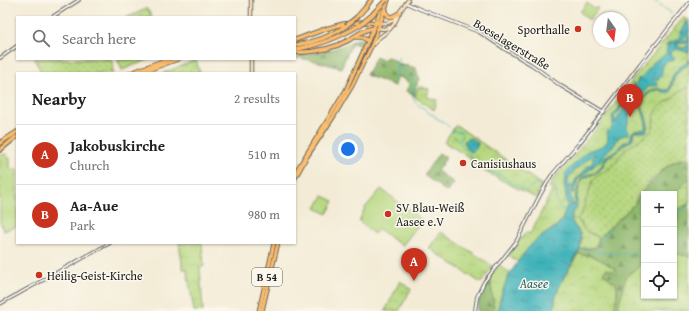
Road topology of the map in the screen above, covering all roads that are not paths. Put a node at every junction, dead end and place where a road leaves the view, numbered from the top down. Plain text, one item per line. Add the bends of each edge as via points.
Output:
1 (79, 0) edge
2 (251, 0) edge
3 (386, 0) edge
4 (407, 1) edge
5 (370, 2) edge
6 (689, 3) edge
7 (386, 8) junction
8 (399, 13) junction
9 (54, 16) edge
10 (251, 16) edge
11 (378, 23) junction
12 (392, 25) junction
13 (376, 28) junction
14 (296, 40) edge
15 (348, 40) junction
16 (368, 41) junction
17 (296, 45) edge
18 (16, 47) edge
19 (371, 47) junction
20 (296, 49) edge
21 (296, 52) edge
22 (0, 58) edge
23 (165, 60) edge
24 (175, 60) edge
25 (251, 60) edge
26 (133, 72) edge
27 (142, 72) edge
28 (251, 72) edge
29 (356, 73) junction
30 (604, 112) junction
31 (16, 135) edge
32 (0, 141) edge
33 (0, 146) edge
34 (0, 150) edge
35 (296, 171) edge
36 (296, 176) edge
37 (108, 244) edge
38 (274, 244) edge
39 (278, 244) edge
40 (0, 304) edge
41 (260, 311) edge
42 (475, 311) edge

1 - 9 street
2 - 10 main road
3 - 7 highway
3 - 11 highway
3 - 20 highway, bridge via 360,25 345,34
4 - 8 main road
4 - 30 street, Boeselagerstraße via 422,10 479,32
5 - 17 highway, bridge via 357,17 334,34 310,43
6 - 30 street
7 - 8 highway via 386,13 390,17
7 - 11 highway
8 - 11 main road via 390,23
8 - 12 main road
11 - 13 main road
11 - 14 highway via 357,21 342,24
12 - 13 main road
12 - 19 main road
13 - 15 highway via 366,30
13 - 16 main road
13 - 19 main road
15 - 16 highway via 360,36
15 - 21 highway via 323,50
16 - 29 main road
18 - 22 street
19 - 29 main road
23 - 26 highway
24 - 27 highway
25 - 28 main road
29 - 35 main road
29 - 36 main road via 334,116
30 - 42 street via 549,180 516,242 484,282 477,297
31 - 32 highway
31 - 33 highway
31 - 34 highway
37 - 40 street
38 - 41 main road, B 54
39 - 41 main road, B 54

